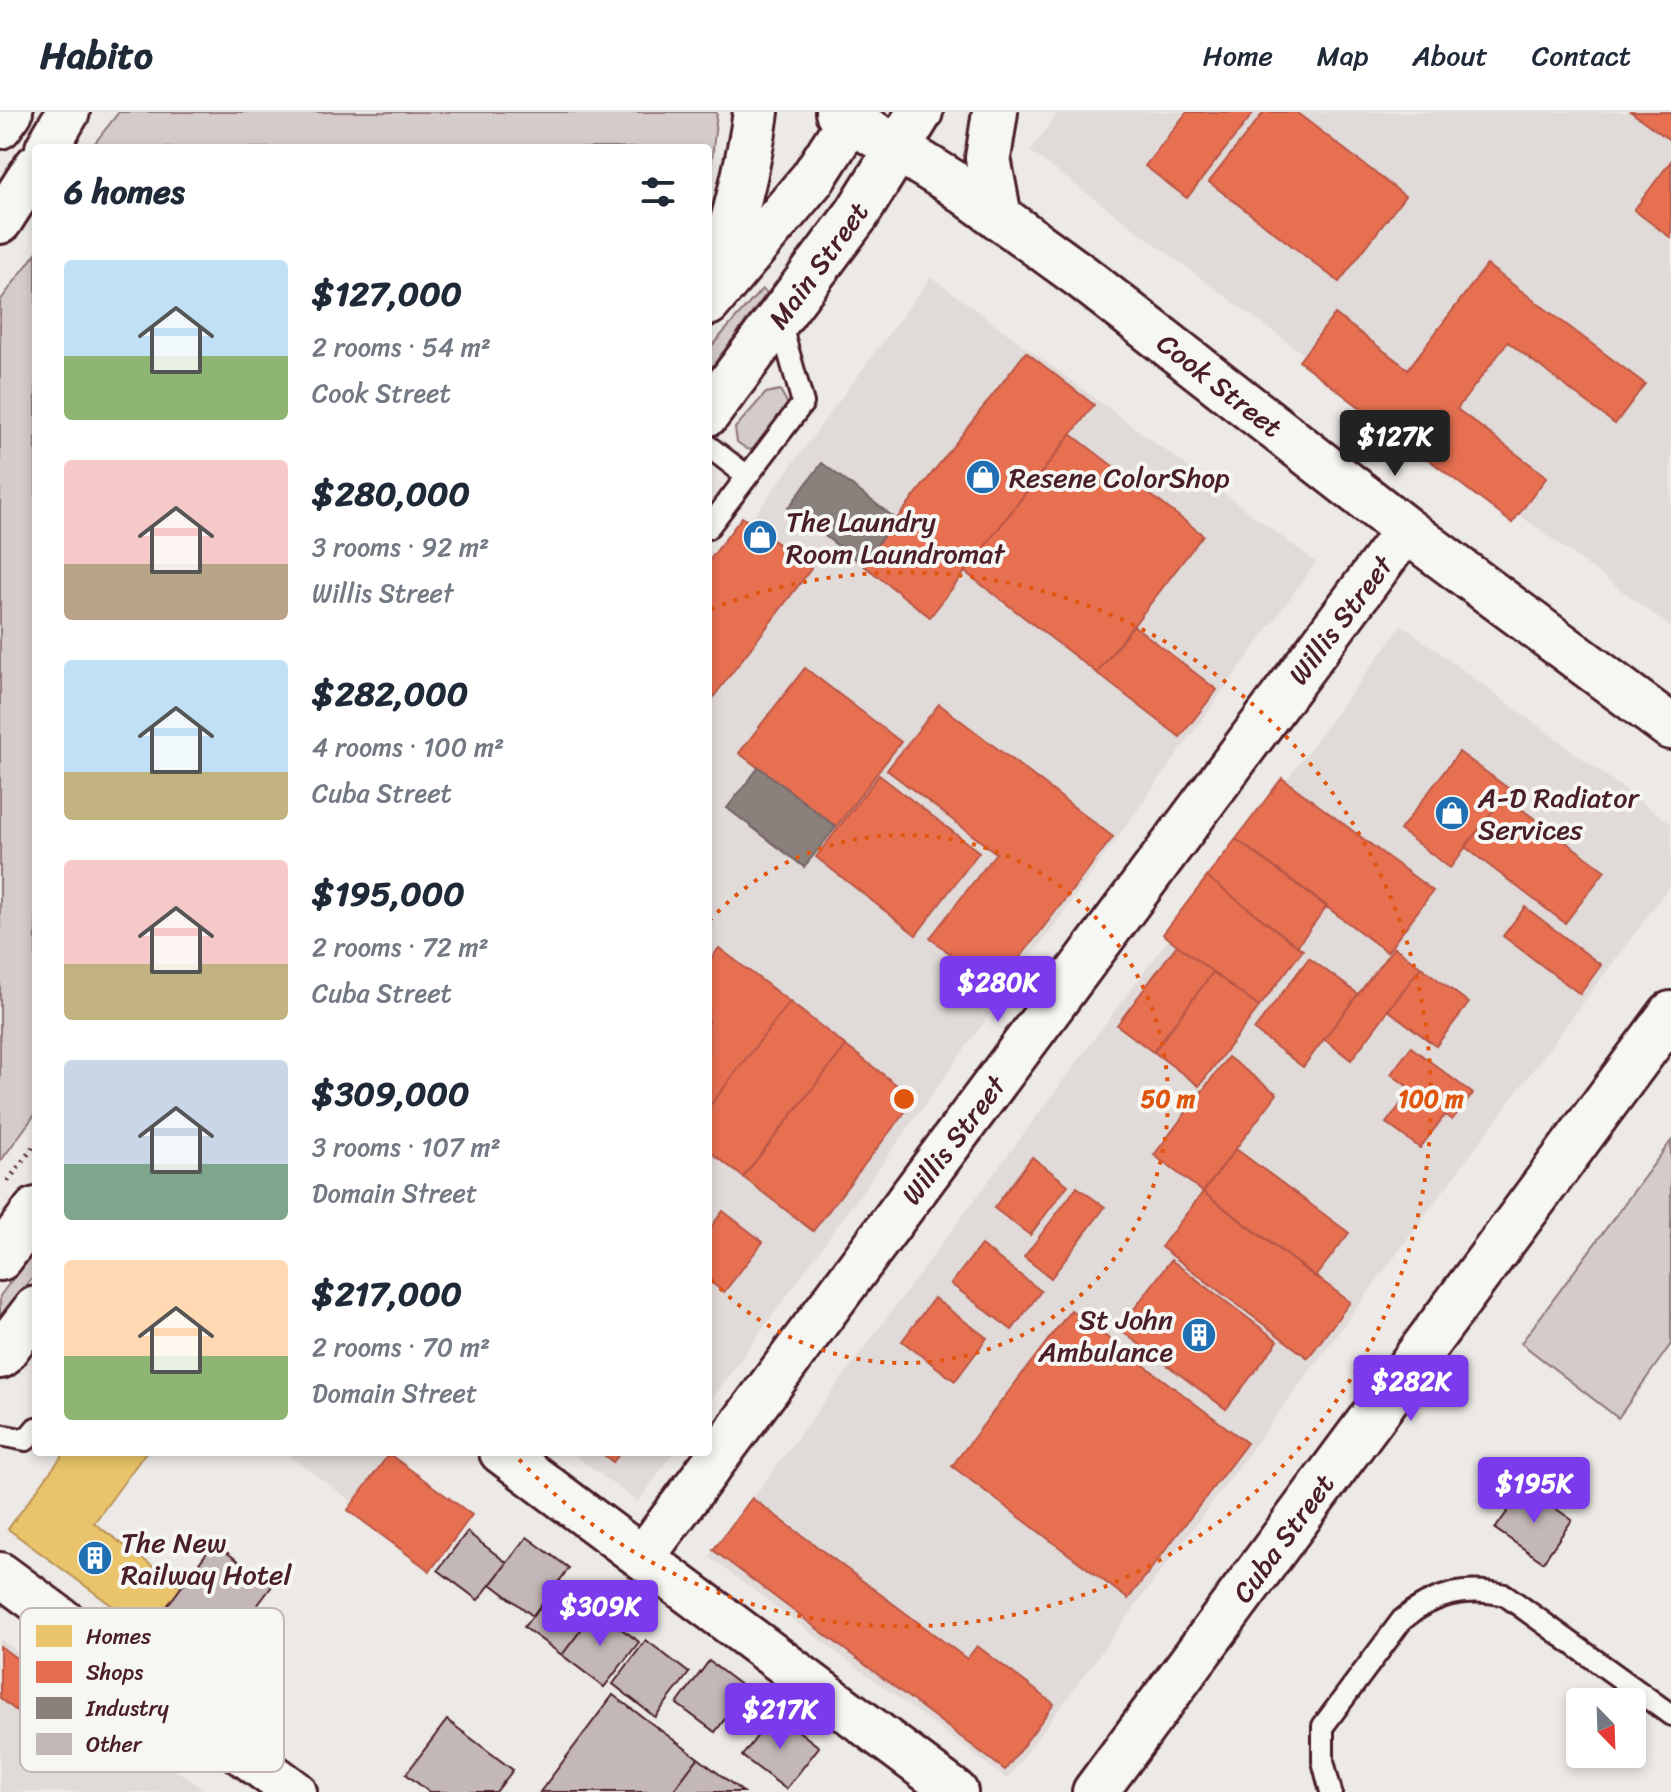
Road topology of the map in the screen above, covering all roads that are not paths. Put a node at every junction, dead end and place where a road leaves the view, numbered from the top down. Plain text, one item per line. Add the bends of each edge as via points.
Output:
1 (11, 112) edge
2 (68, 112) edge
3 (756, 112) edge
4 (995, 112) edge
5 (847, 115) edge
6 (0, 127) edge
7 (910, 130) edge
8 (49, 144) edge
9 (32, 172) edge
10 (999, 217) junction
11 (0, 222) edge
12 (712, 292) edge
13 (712, 298) edge
14 (779, 318) junction
15 (712, 408) edge
16 (712, 449) edge
17 (747, 476) junction
18 (712, 523) edge
19 (1406, 530) junction
20 (1671, 727) edge
21 (1671, 1014) edge
22 (32, 1215) edge
23 (0, 1258) edge
24 (32, 1314) edge
25 (0, 1356) edge
26 (32, 1433) edge
27 (0, 1435) edge
28 (506, 1456) edge
29 (643, 1557) junction
30 (0, 1574) edge
31 (46, 1608) edge
32 (1671, 1715) edge
33 (268, 1772) edge
34 (295, 1792) edge
35 (956, 1792) edge
36 (1095, 1792) edge
37 (1331, 1792) edge

1 - 6 street
2 - 8 street
3 - 12 street via 750,158
4 - 10 street via 988,158
5 - 7 street, Cook Street
5 - 13 street, Main Street via 813,178
7 - 10 street, Cook Street
7 - 14 street, Main Street via 857,214
9 - 11 street
10 - 19 street, Cook Street
14 - 15 street, Main Street
14 - 17 lane via 803,403
16 - 17 lane
17 - 18 lane
19 - 20 street, Cook Street
19 - 29 street, Willis Street
21 - 36 street, Cuba Street
22 - 23 street
24 - 25 street
26 - 27 lane via 26,1440
28 - 29 street
29 - 35 street
30 - 31 street
32 - 37 lane via 1505,1595 1451,1592 1402,1620 1323,1726 1323,1761
33 - 34 street

